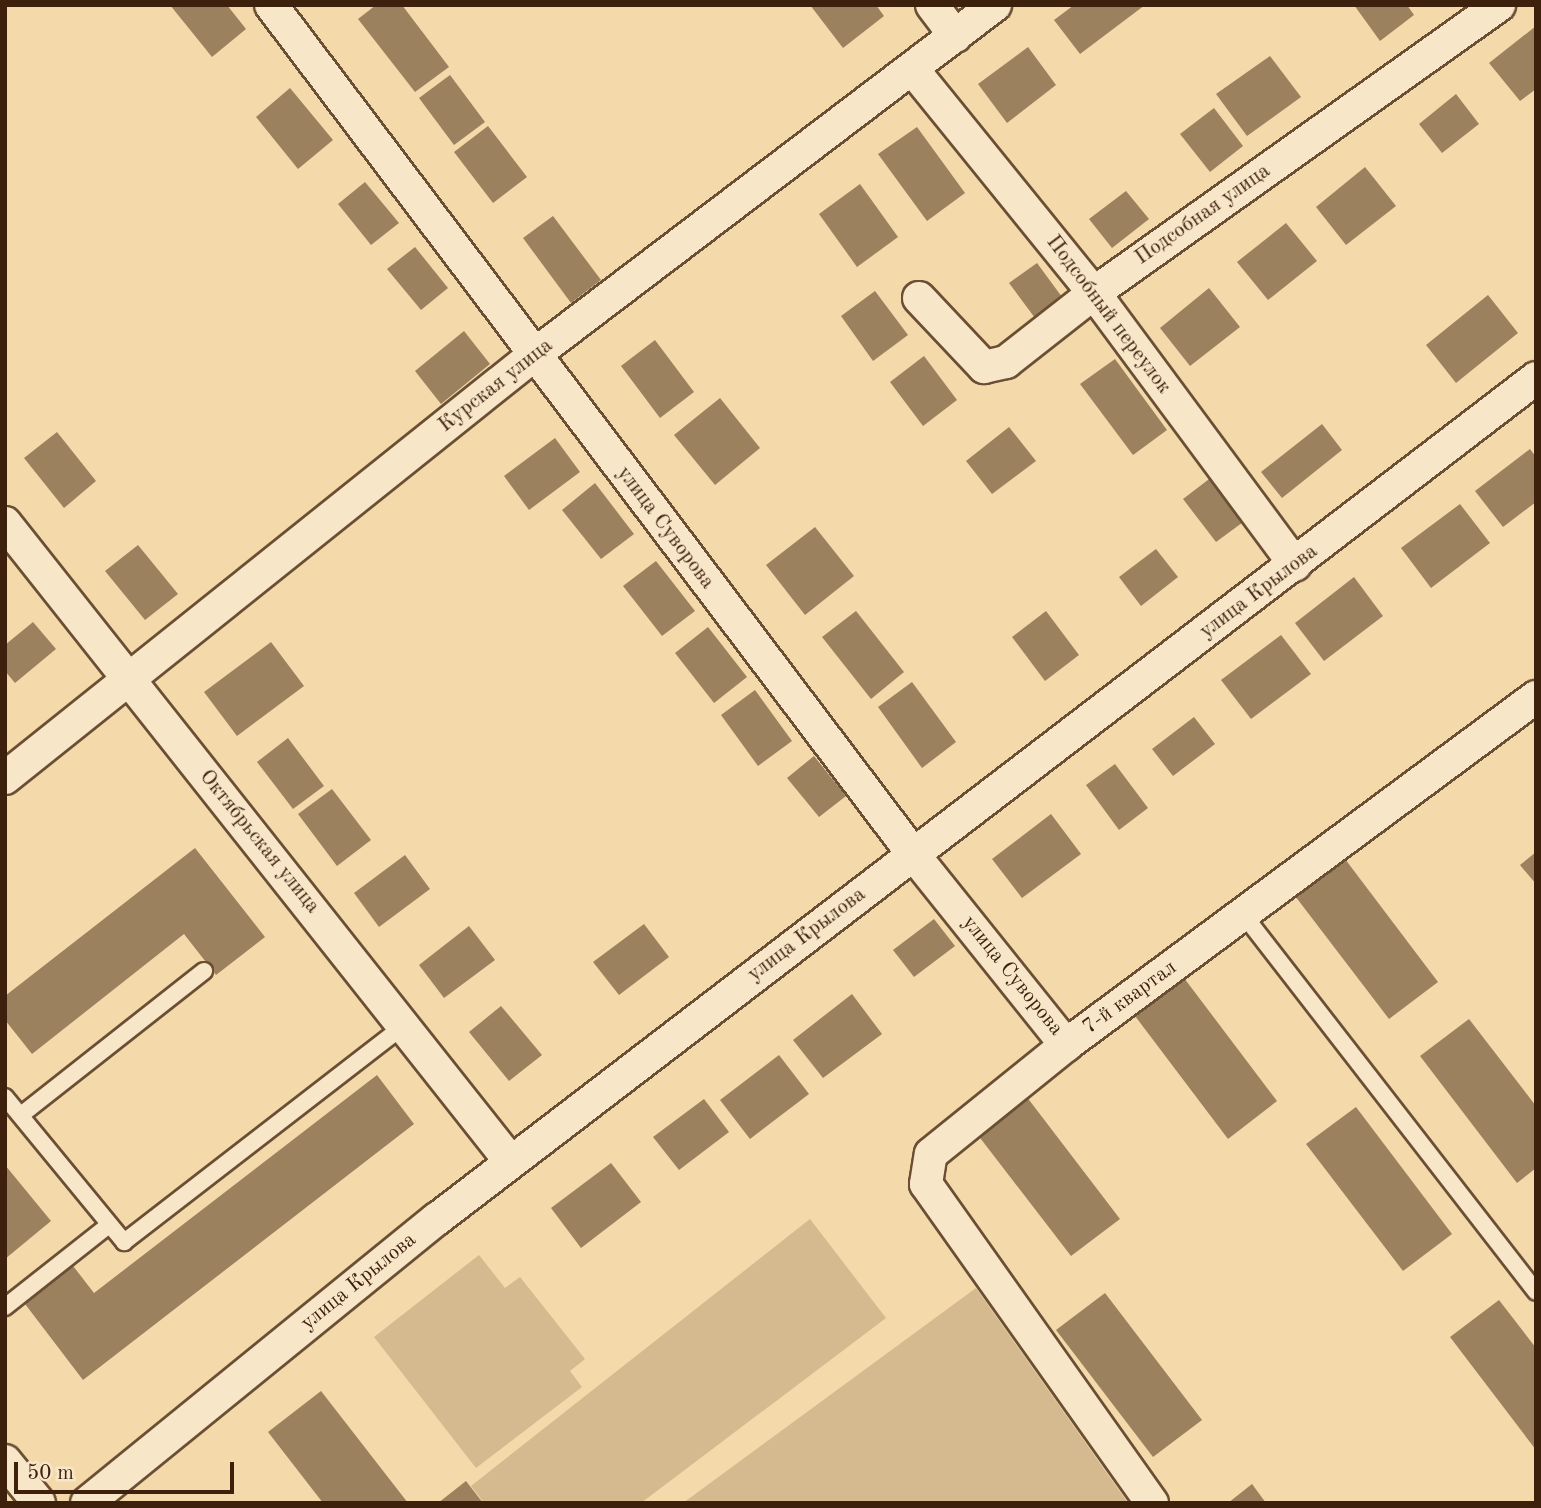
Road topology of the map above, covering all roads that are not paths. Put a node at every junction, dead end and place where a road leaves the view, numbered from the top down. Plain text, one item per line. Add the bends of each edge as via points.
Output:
1 (271, 5) edge
2 (932, 5) edge
3 (995, 5) edge
4 (1499, 5) edge
5 (955, 36) junction
6 (914, 71) junction
7 (1094, 293) junction
8 (919, 298) dead end
9 (534, 355) junction
10 (1536, 378) edge
11 (5, 523) edge
12 (1295, 565) junction
13 (127, 677) junction
14 (1536, 697) edge
15 (5, 779) edge
16 (913, 854) junction
17 (1243, 914) junction
18 (204, 971) dead end
19 (405, 1025) junction
20 (1066, 1045) junction
21 (5, 1097) edge
22 (21, 1115) junction
23 (511, 1162) junction
24 (110, 1225) junction
25 (1536, 1292) edge
26 (5, 1307) edge
27 (5, 1461) edge
28 (39, 1503) edge
29 (87, 1503) edge
30 (1152, 1503) edge

1 - 9 street, улица Суворова
2 - 5 street
3 - 5 street, Курская улица
4 - 7 street, Подсобная улица
5 - 6 street, Курская улица
6 - 7 street, Подсобный переулок
6 - 9 street, Курская улица
7 - 8 street, Подсобная улица via 1042,338 1006,362 984,367
7 - 12 street, Подсобный переулок
9 - 13 street, Курская улица
9 - 16 street, улица Суворова
10 - 12 street, улица Крылова
11 - 13 street, Октябрьская улица
12 - 16 street, улица Крылова
13 - 15 street, Курская улица
13 - 19 street, Октябрьская улица
14 - 17 street, 7-й квартал
16 - 20 street, улица Суворова
16 - 23 street, улица Крылова
17 - 20 street, 7-й квартал
17 - 25 lane
18 - 22 lane
19 - 23 street, Октябрьская улица
19 - 24 lane via 124,1242
20 - 30 street, 7-й квартал via 931,1154 926,1184
21 - 22 lane
22 - 24 lane
23 - 29 street, улица Крылова
24 - 26 lane
27 - 28 street

